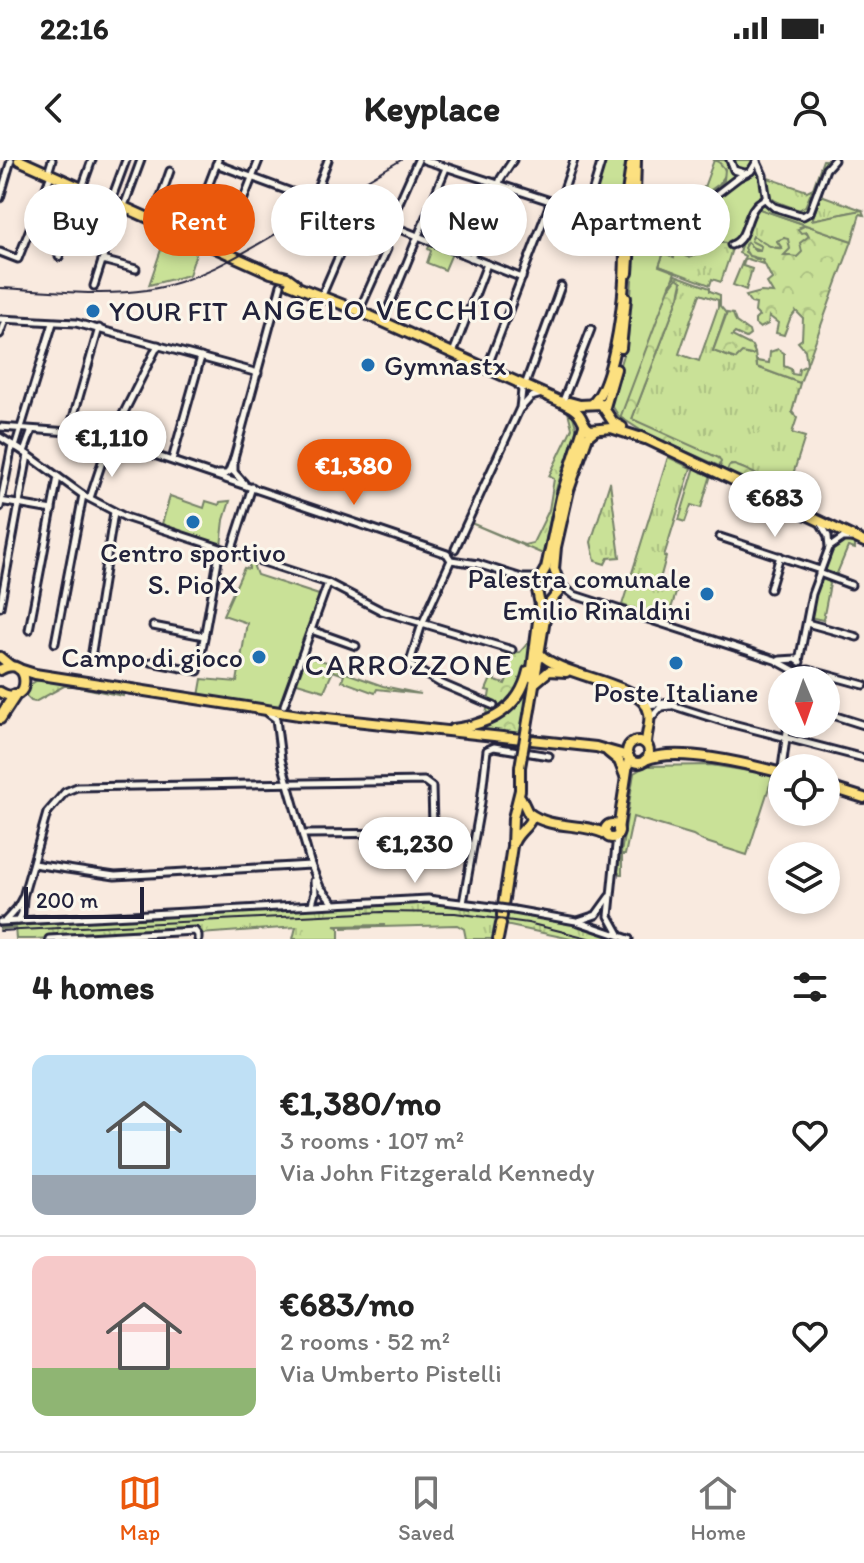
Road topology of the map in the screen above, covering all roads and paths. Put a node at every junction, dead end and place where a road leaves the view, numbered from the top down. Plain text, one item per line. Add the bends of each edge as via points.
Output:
1 (11, 160) edge
2 (19, 160) edge
3 (52, 160) edge
4 (92, 160) edge
5 (126, 160) edge
6 (141, 160) edge
7 (259, 160) edge
8 (328, 160) edge
9 (418, 160) edge
10 (424, 160) edge
11 (513, 160) edge
12 (574, 160) edge
13 (602, 160) edge
14 (633, 160) edge
15 (832, 160) edge
16 (757, 161) edge
17 (217, 162) edge
18 (729, 162) edge
19 (446, 167) junction
20 (170, 171) dead end
21 (746, 173) junction
22 (49, 174) junction
23 (253, 178) junction
24 (76, 184) edge
25 (85, 184) edge
26 (117, 184) edge
27 (165, 184) edge
28 (209, 184) edge
29 (250, 184) edge
30 (496, 184) edge
31 (499, 184) edge
32 (566, 184) edge
33 (595, 184) edge
34 (629, 184) edge
35 (635, 184) edge
36 (728, 184) edge
37 (730, 185) edge
38 (763, 186) junction
39 (404, 191) edge
40 (127, 194) edge
41 (0, 198) edge
42 (765, 199) junction
43 (543, 222) edge
44 (404, 231) edge
45 (418, 237) junction
46 (731, 245) dead end
47 (0, 252) edge
48 (103, 256) edge
49 (234, 256) edge
50 (339, 256) edge
51 (384, 256) edge
52 (466, 256) edge
53 (624, 256) edge
54 (629, 256) edge
55 (471, 258) joint
56 (102, 260) junction
57 (487, 264) junction
58 (136, 269) dead end
59 (522, 278) junction
60 (287, 282) junction
61 (94, 286) dead end
62 (561, 286) dead end
63 (322, 295) junction
64 (359, 311) junction
65 (2, 319) edge
66 (383, 322) junction
67 (53, 323) junction
68 (99, 328) junction
69 (591, 329) dead end
70 (0, 334) edge
71 (158, 345) junction
72 (453, 353) junction
73 (201, 357) junction
74 (487, 369) junction
75 (258, 373) junction
76 (515, 381) junction
77 (525, 386) junction
78 (543, 394) junction
79 (560, 400) junction
80 (590, 404) junction
81 (605, 407) junction
82 (520, 408) junction
83 (610, 417) junction
84 (582, 421) junction
85 (0, 427) edge
86 (20, 429) junction
87 (32, 430) junction
88 (599, 430) junction
89 (69, 432) junction
90 (0, 437) edge
91 (645, 439) junction
92 (110, 440) junction
93 (13, 446) junction
94 (106, 450) dead end
95 (26, 453) junction
96 (172, 460) junction
97 (231, 475) junction
98 (58, 477) junction
99 (252, 487) junction
100 (83, 495) junction
101 (90, 498) junction
102 (0, 503) edge
103 (20, 504) junction
104 (52, 510) junction
105 (114, 512) junction
106 (820, 522) junction
107 (831, 528) junction
108 (720, 537) dead end
109 (851, 538) junction
110 (864, 542) edge
111 (831, 546) junction
112 (220, 549) junction
113 (231, 552) junction
114 (780, 556) junction
115 (453, 557) junction
116 (820, 571) junction
117 (542, 577) junction
118 (522, 578) junction
119 (559, 581) junction
120 (328, 583) junction
121 (851, 585) dead end
122 (770, 589) dead end
123 (538, 592) junction
124 (574, 595) junction
125 (555, 597) junction
126 (0, 607) edge
127 (807, 623) junction
128 (422, 624) junction
129 (153, 626) dead end
130 (29, 630) dead end
131 (311, 630) junction
132 (204, 636) junction
133 (537, 636) junction
134 (857, 637) dead end
135 (55, 643) dead end
136 (356, 646) dead end
137 (512, 650) dead end
138 (540, 654) junction
139 (0, 657) edge
140 (91, 658) dead end
141 (151, 662) dead end
142 (796, 665) junction
143 (15, 667) junction
144 (0, 670) edge
145 (53, 676) junction
146 (582, 676) junction
147 (535, 684) junction
148 (25, 685) junction
149 (864, 685) edge
150 (0, 695) edge
151 (15, 695) junction
152 (284, 705) dead end
153 (647, 705) junction
154 (494, 706) dead end
155 (673, 706) junction
156 (245, 707) junction
157 (530, 709) junction
158 (299, 715) junction
159 (840, 717) edge
160 (0, 718) edge
161 (650, 720) junction
162 (864, 725) edge
163 (278, 727) junction
164 (442, 730) junction
165 (768, 732) edge
166 (790, 738) edge
167 (640, 744) junction
168 (596, 747) junction
169 (549, 756) dead end
170 (628, 756) junction
171 (676, 756) junction
172 (864, 757) edge
173 (641, 762) junction
174 (768, 770) edge
175 (626, 780) junction
176 (288, 783) junction
177 (520, 790) junction
178 (840, 790) edge
179 (864, 798) edge
180 (527, 812) junction
181 (515, 813) junction
182 (545, 822) junction
183 (522, 825) junction
184 (611, 831) junction
185 (303, 834) junction
186 (33, 864) junction
187 (311, 865) junction
188 (314, 876) junction
189 (609, 896) junction
190 (334, 903) junction
191 (463, 903) junction
192 (312, 904) junction
193 (20, 909) junction
194 (500, 913) junction
195 (599, 913) junction
196 (609, 916) junction
197 (36, 920) junction
198 (18, 921) junction
199 (576, 921) junction
200 (2, 922) edge
201 (600, 928) junction
202 (619, 935) junction
203 (49, 939) edge
204 (198, 939) edge
205 (498, 939) edge
206 (629, 939) edge

1 - 41 street
2 - 22 main road
3 - 22 street
4 - 25 street
5 - 26 street
6 - 40 street
7 - 23 street
8 - 23 street via 313,200
9 - 39 street
10 - 19 street
11 - 31 street
12 - 32 street
13 - 33 street
14 - 34 main road
14 - 35 main road
15 - 42 street via 807,215 774,207
16 - 21 street
16 - 38 street
17 - 23 street
17 - 28 street
18 - 21 street via 737,172
18 - 36 street
19 - 30 street
19 - 45 street
20 - 27 street
21 - 37 street
21 - 38 street
22 - 24 main road
22 - 47 street via 18,259
23 - 29 street
38 - 42 street
42 - 46 street via 754,206 741,237
43 - 59 street
44 - 45 street
45 - 66 street
48 - 56 street
49 - 60 main road
50 - 63 street
51 - 64 street
52 - 55 street
53 - 80 main road via 618,335 600,396
54 - 81 main road via 624,335
55 - 57 street
56 - 58 street
56 - 61 street
57 - 59 street
57 - 72 street
59 - 74 street
60 - 63 main road
60 - 75 street via 277,299
62 - 77 street
63 - 64 main road
64 - 66 main road
65 - 67 street
65 - 70 street
66 - 72 main road
67 - 68 street
67 - 86 street
68 - 71 street
68 - 89 street
69 - 79 street
71 - 73 street
71 - 92 street
72 - 74 main road
73 - 75 street
73 - 96 street
74 - 76 main road
75 - 97 street
76 - 77 main road
76 - 82 street via 522,390
77 - 78 main road
78 - 79 main road
78 - 82 street
79 - 80 main road
79 - 84 main road
80 - 81 main road
80 - 84 main road
81 - 83 main road
82 - 115 street via 455,549 450,549
83 - 88 main road
83 - 91 main road
84 - 88 main road
84 - 117 main road
85 - 86 street
86 - 87 street
86 - 93 street
87 - 89 street
87 - 95 street
88 - 91 main road
88 - 119 main road via 588,436 562,517 554,564
89 - 92 street
90 - 93 street
91 - 106 main road
92 - 96 street
93 - 95 street
93 - 102 street
94 - 101 street
95 - 98 street
95 - 103 street
96 - 97 street
97 - 99 street
98 - 100 street
98 - 104 street
99 - 113 street
99 - 115 street
100 - 101 street
100 - 135 street
101 - 105 street
102 - 103 street
103 - 104 street
103 - 126 street
104 - 130 street
105 - 112 street
105 - 140 street
106 - 107 main road
106 - 111 street
107 - 109 main road
107 - 111 street
108 - 114 street
109 - 110 main road
109 - 111 street
111 - 116 street
112 - 113 street
112 - 132 street
113 - 120 street
114 - 116 street
114 - 122 street
115 - 118 street
115 - 128 street
116 - 121 street
116 - 127 street
117 - 118 street
117 - 119 main road
117 - 123 main road
118 - 123 street
119 - 124 street
119 - 125 main road
120 - 128 street via 382,611
120 - 131 street
123 - 125 main road via 546,599
123 - 133 main road
124 - 125 street
124 - 142 street
125 - 138 main road via 547,606
127 - 134 street
127 - 142 street
128 - 137 street
128 - 154 street via 409,665
129 - 132 street
131 - 136 street
131 - 152 street
132 - 141 street via 198,671
133 - 157 main road
133 - 164 main road via 525,684 512,705 491,720
138 - 146 main road
138 - 147 main road
139 - 143 main road
142 - 149 street
143 - 144 main road
143 - 145 main road
143 - 148 main road
145 - 148 main road
145 - 156 main road
146 - 147 main road via 552,670
146 - 153 main road via 631,692
147 - 157 main road
148 - 151 main road
150 - 151 main road
150 - 160 highway
151 - 160 highway
153 - 155 street
153 - 161 main road
155 - 161 street via 661,707
155 - 165 street
156 - 158 main road
156 - 163 street via 272,714
157 - 177 main road, bridge
158 - 163 street
158 - 164 main road
159 - 162 street
161 - 167 main road
163 - 176 street
164 - 168 main road
166 - 172 street
167 - 168 main road
167 - 170 main road via 627,750
167 - 171 main road
167 - 173 main road via 648,755
168 - 170 main road
168 - 175 main road via 617,759
169 - 191 street via 488,747
170 - 173 main road
170 - 175 main road
171 - 173 main road
171 - 174 main road
173 - 175 main road
175 - 184 main road
176 - 185 street
176 - 185 street via 424,781 432,787 433,826 427,833
176 - 186 street via 77,787 65,792 47,813
177 - 180 main road
177 - 181 main road
178 - 179 main road
180 - 181 main road
180 - 182 main road
180 - 183 main road
181 - 183 main road
182 - 183 main road
182 - 184 main road
183 - 194 main road via 512,846
184 - 189 street
185 - 187 street
186 - 187 street via 115,876
186 - 193 street
187 - 188 street
188 - 190 street
188 - 192 street
189 - 195 street
189 - 196 street
190 - 191 street
190 - 192 street
191 - 194 street
192 - 197 street
193 - 197 street
193 - 198 street
193 - 200 street
194 - 199 street, bridge via 514,910
194 - 205 main road
195 - 199 street
195 - 201 street
196 - 201 street
196 - 202 street
197 - 198 street
198 - 200 street
199 - 201 street
201 - 202 street
202 - 206 street
203 - 204 street via 195,931

